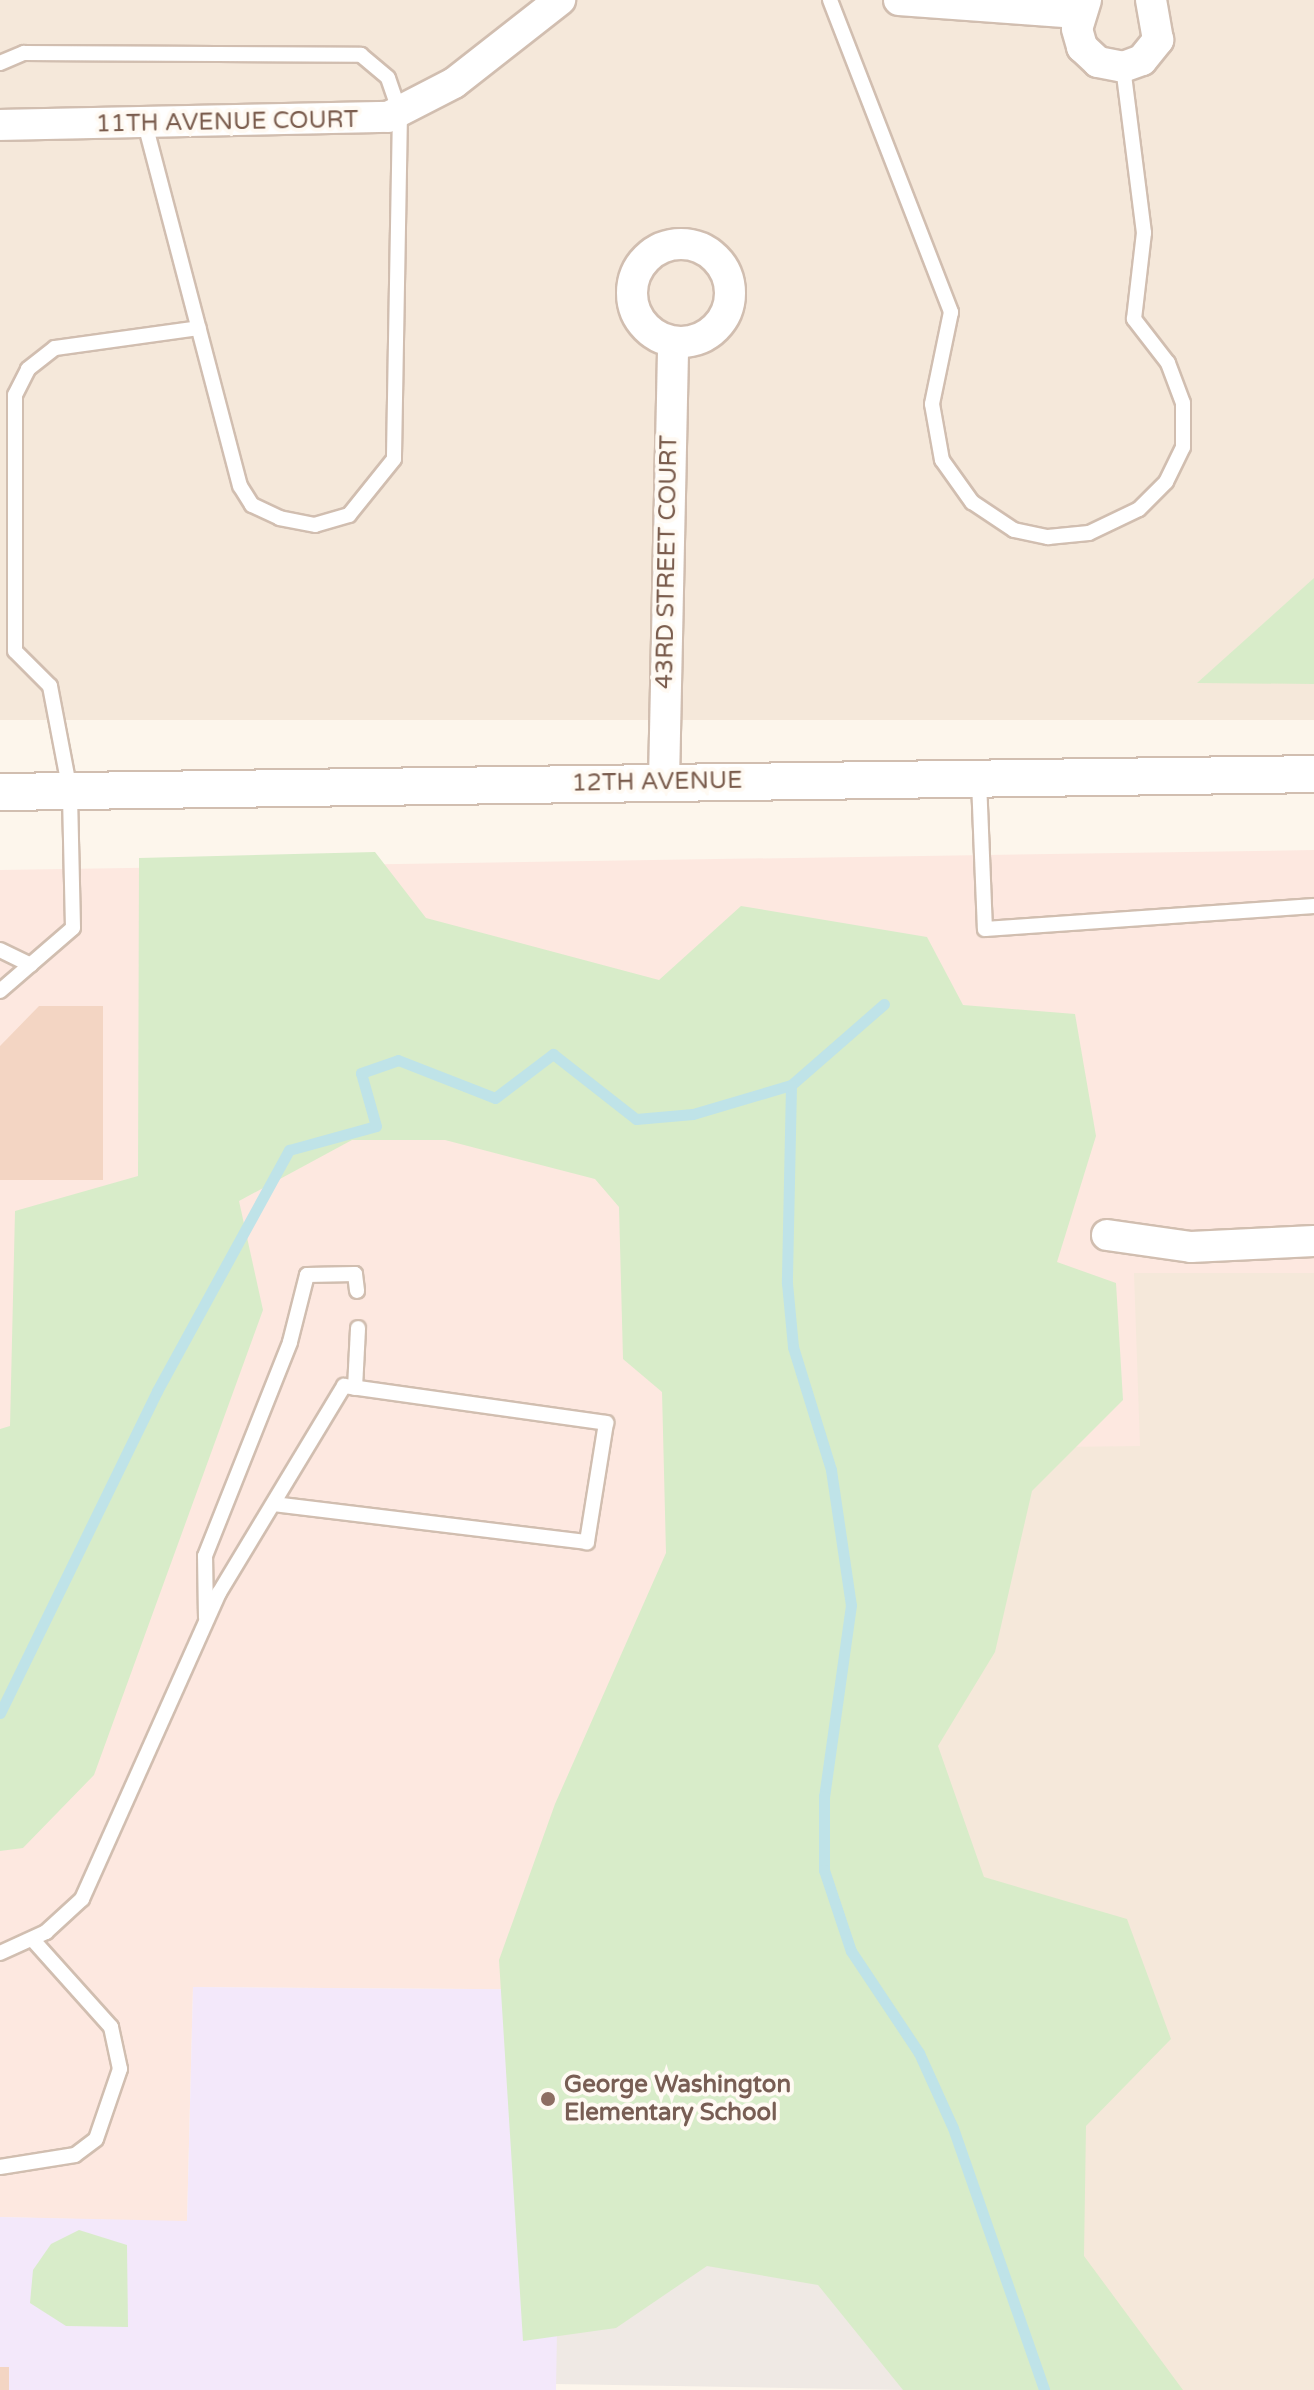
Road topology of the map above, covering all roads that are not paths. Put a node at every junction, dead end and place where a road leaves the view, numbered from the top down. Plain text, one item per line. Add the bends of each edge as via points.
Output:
1 (560, 0) edge
2 (830, 0) edge
3 (899, 0) edge
4 (1151, 0) edge
5 (1082, 6) edge
6 (0, 63) edge
7 (1123, 67) junction
8 (400, 112) junction
9 (145, 124) junction
10 (0, 125) edge
11 (199, 328) junction
12 (673, 342) dead end
13 (1314, 774) edge
14 (979, 776) junction
15 (664, 781) junction
16 (70, 791) junction
17 (0, 792) edge
18 (1314, 906) edge
19 (0, 950) edge
20 (31, 965) junction
21 (0, 991) edge
22 (1107, 1235) dead end
23 (1314, 1241) edge
24 (357, 1291) dead end
25 (358, 1328) dead end
26 (355, 1388) junction
27 (274, 1504) junction
28 (206, 1622) junction
29 (32, 1939) junction
30 (0, 1953) edge
31 (0, 2167) edge

1 - 8 street, 11TH AVENUE COURT via 454,83
2 - 7 lane via 951,312 932,404 942,460 972,502 1014,530 1048,537 1089,533 1139,509 1166,482 1183,447 1183,403 1168,363 1134,319 1144,233
3 - 5 street
4 - 7 street via 1158,40 1142,60
5 - 7 street via 1082,47 1098,62
6 - 8 lane via 24,53 361,55 388,78
8 - 9 street, 11TH AVENUE COURT via 346,122
8 - 11 lane via 398,416 394,459 374,493 349,515 315,525 252,505 240,486
9 - 10 street, 11TH AVENUE COURT
9 - 11 lane
11 - 16 lane via 55,348 28,369 15,395 15,651 50,686
12 - 15 street, 43RD STREET COURT
13 - 14 street, 12TH AVENUE
14 - 15 street, 12TH AVENUE
14 - 18 lane via 985,929
15 - 16 street, 12TH AVENUE
16 - 17 street, 12TH AVENUE
16 - 20 lane via 73,928
19 - 20 lane
20 - 21 lane
22 - 23 street via 1191,1247
24 - 28 lane via 355,1274 307,1275 290,1342 205,1556
25 - 26 lane
26 - 27 lane via 344,1386
26 - 27 lane via 606,1423 587,1542
27 - 28 lane
28 - 29 lane via 89,1887
29 - 30 lane
29 - 31 lane via 111,2027 120,2069 96,2139 75,2155

